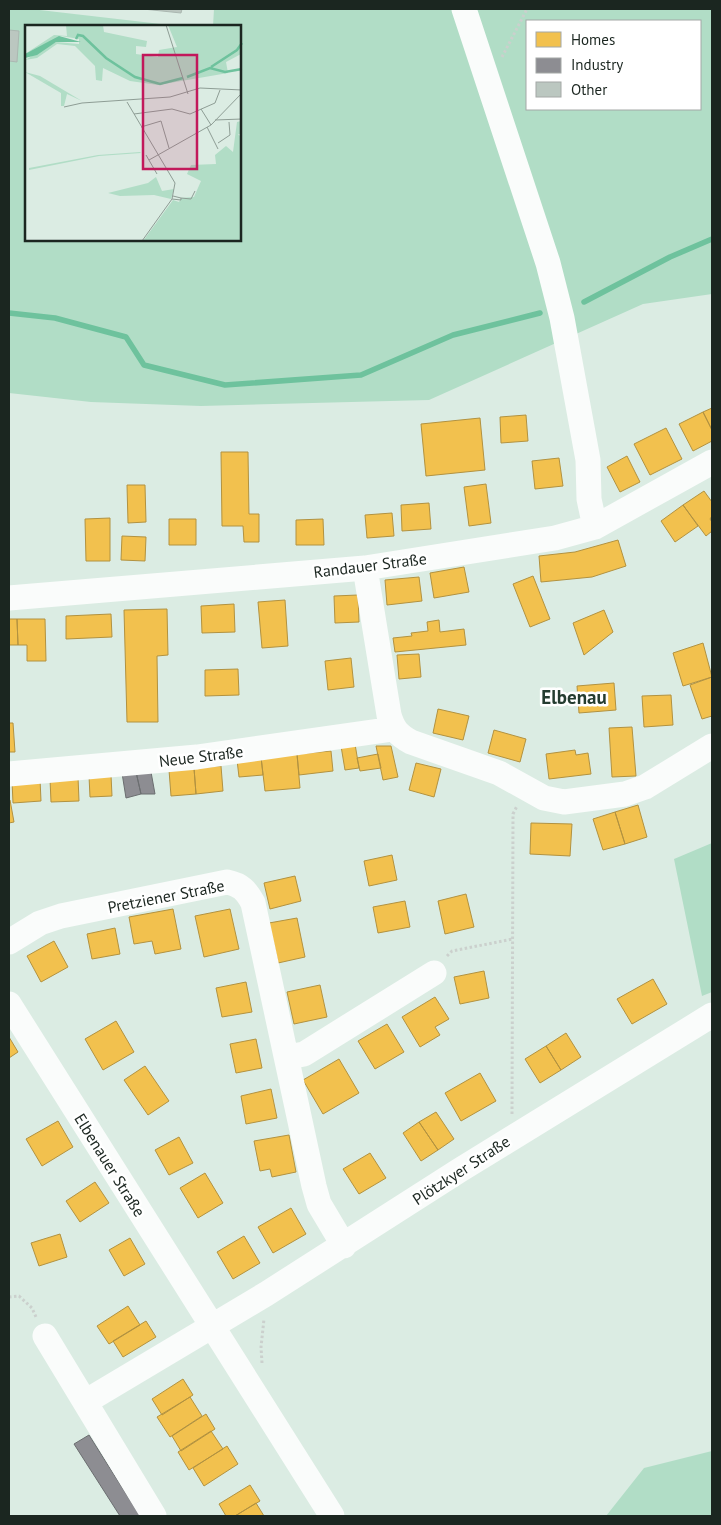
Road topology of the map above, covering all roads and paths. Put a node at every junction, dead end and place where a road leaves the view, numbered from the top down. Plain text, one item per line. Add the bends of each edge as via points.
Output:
1 (464, 9) edge
2 (527, 9) edge
3 (491, 86) junction
4 (712, 462) edge
5 (595, 528) junction
6 (365, 568) junction
7 (9, 598) edge
8 (393, 729) junction
9 (712, 746) edge
10 (9, 774) edge
11 (526, 787) junction
12 (513, 939) junction
13 (9, 942) edge
14 (434, 973) joint
15 (9, 1004) edge
16 (712, 1015) edge
17 (288, 1057) junction
18 (517, 1134) junction
19 (344, 1246) junction
20 (9, 1297) edge
21 (211, 1326) junction
22 (45, 1336) joint
23 (85, 1402) junction
24 (154, 1516) edge
25 (332, 1516) edge

1 - 3 street
2 - 3 path
3 - 5 street via 536,223 559,306 588,460
4 - 5 street, Randauer Straße
5 - 6 street, Randauer Straße via 555,538
6 - 7 street, Randauer Straße
6 - 8 street
8 - 10 street, Neue Straße via 197,757
8 - 11 street via 411,742 499,773
9 - 11 street via 645,787 624,794 564,802 544,798
11 - 12 path via 513,814
12 - 14 path via 452,951
12 - 18 path via 512,1121
13 - 17 street, Pretziener Straße via 40,923 61,916 227,882 238,884 253,902
14 - 17 street via 304,1054
15 - 21 street, Elbenauer Straße
16 - 18 street, Plötzkyer Straße
17 - 19 street, Pretziener Straße via 314,1186 323,1212
18 - 19 street, Plötzkyer Straße
19 - 21 street, Plötzkyer Straße
20 - 22 path via 19,1296 32,1308
21 - 23 street
21 - 25 street, Elbenauer Straße
22 - 23 street
23 - 24 street

